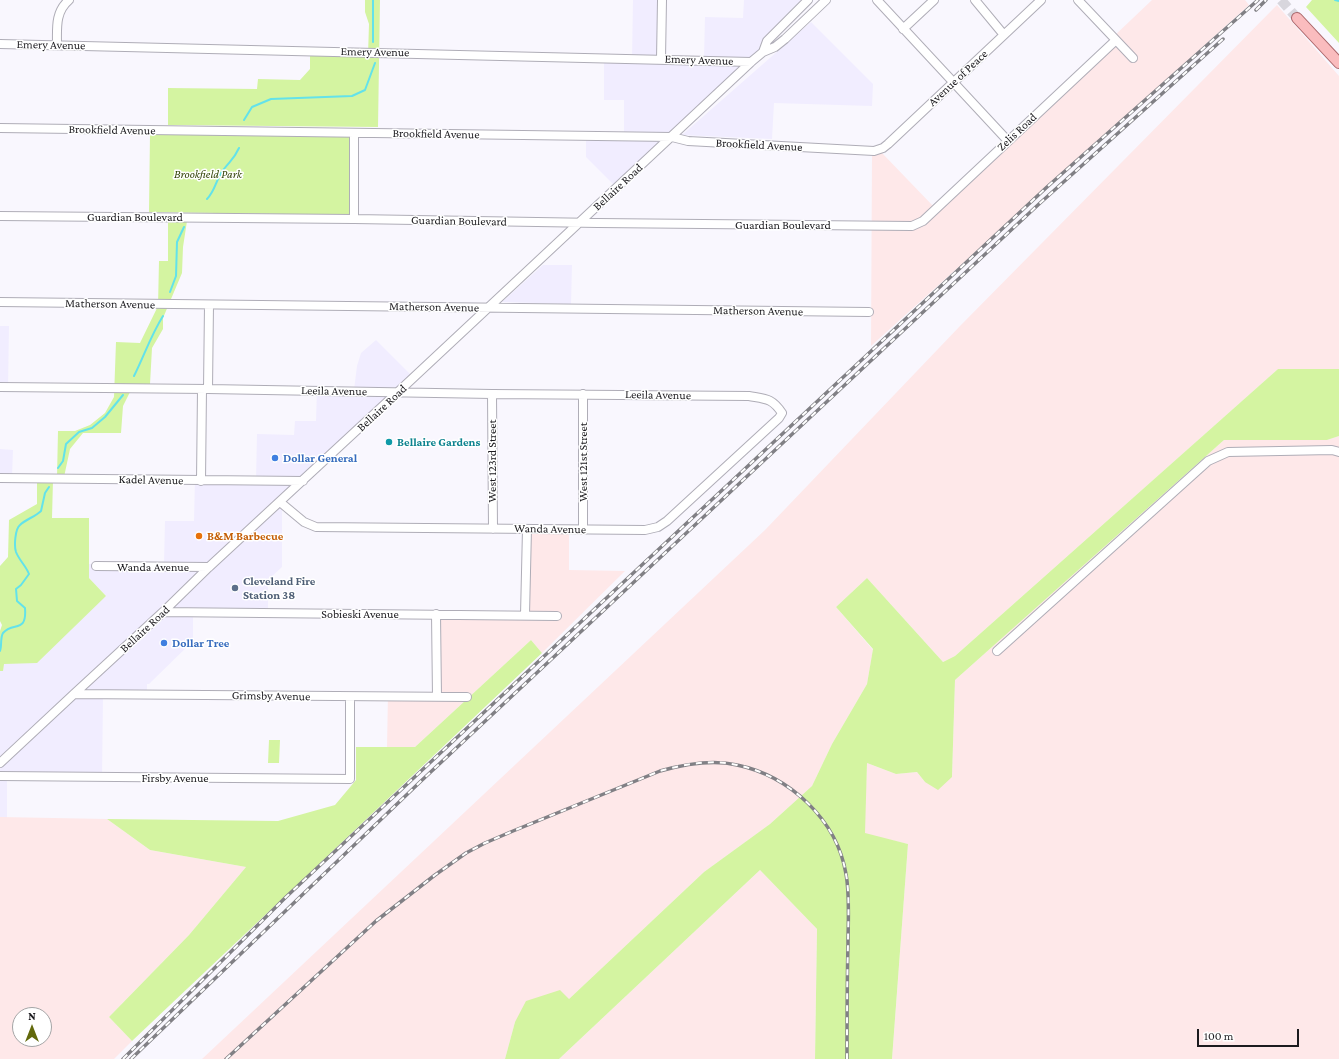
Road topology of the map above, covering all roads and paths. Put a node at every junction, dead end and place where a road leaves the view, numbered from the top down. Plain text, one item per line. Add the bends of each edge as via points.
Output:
1 (69, 0) edge
2 (662, 0) edge
3 (808, 0) edge
4 (826, 0) edge
5 (877, 0) edge
6 (934, 0) edge
7 (975, 0) edge
8 (1042, 0) edge
9 (1078, 0) edge
10 (1298, 18) tunnel mouth
11 (903, 29) junction
12 (1004, 35) junction
13 (1116, 40) junction
14 (0, 44) edge
15 (57, 45) junction
16 (763, 52) junction
17 (1133, 58) dead end
18 (661, 59) junction
19 (751, 62) junction
20 (1339, 64) edge
21 (954, 82) junction
22 (0, 128) edge
23 (354, 134) junction
24 (672, 136) junction
25 (1008, 141) junction
26 (871, 151) joint
27 (0, 216) edge
28 (354, 219) junction
29 (579, 223) junction
30 (918, 224) joint
31 (0, 302) edge
32 (209, 305) junction
33 (488, 308) junction
34 (869, 312) dead end
35 (0, 387) edge
36 (205, 389) junction
37 (398, 392) junction
38 (492, 394) junction
39 (583, 394) junction
40 (782, 413) joint
41 (1339, 452) edge
42 (0, 478) edge
43 (201, 481) junction
44 (303, 481) junction
45 (280, 502) junction
46 (493, 529) junction
47 (527, 529) junction
48 (583, 530) junction
49 (96, 566) dead end
50 (209, 567) junction
51 (163, 612) junction
52 (436, 614) junction
53 (525, 616) junction
54 (557, 616) dead end
55 (997, 651) dead end
56 (74, 694) junction
57 (350, 697) junction
58 (437, 697) junction
59 (467, 697) dead end
60 (0, 763) edge
61 (0, 776) edge

1 - 15 street via 57,19
2 - 18 street
3 - 16 street, Bellaire Road via 767,41
4 - 16 street, Bellaire Road via 785,39
5 - 11 street
6 - 11 street
7 - 12 street
8 - 12 street, Avenue of Peace
9 - 13 street
10 - 20 main road
11 - 21 street
12 - 21 street, Avenue of Peace
13 - 17 street
13 - 25 street, Zelis Road
14 - 15 street, Emery Avenue
15 - 18 street, Emery Avenue
16 - 19 street, Bellaire Road
18 - 19 street, Emery Avenue
19 - 24 street, Bellaire Road
21 - 25 street
21 - 26 street, Avenue of Peace via 888,144
22 - 23 street, Brookfield Avenue
23 - 24 street, Brookfield Avenue
23 - 28 street
24 - 26 street, Brookfield Avenue via 688,141
24 - 29 street, Bellaire Road
25 - 30 street, Zelis Road
27 - 28 street, Guardian Boulevard
28 - 29 street, Guardian Boulevard
29 - 30 street, Guardian Boulevard via 901,226
29 - 33 street, Bellaire Road
31 - 32 street, Matherson Avenue
32 - 33 street, Matherson Avenue
32 - 36 street
33 - 34 street, Matherson Avenue
33 - 37 street, Bellaire Road
35 - 36 street, Leeila Avenue
36 - 37 street, Leeila Avenue
36 - 43 street
37 - 38 street, Leeila Avenue
37 - 44 street, Bellaire Road
38 - 39 street, Leeila Avenue
38 - 46 street, West 123rd Street
39 - 40 street, Leeila Avenue via 749,396 776,403
39 - 48 street, West 121st Street
40 - 48 street, Wanda Avenue via 667,522 645,530
41 - 55 street via 1228,452 1208,461
42 - 43 street, Kadel Avenue
43 - 44 street, Kadel Avenue
44 - 45 street, Bellaire Road
45 - 46 street, Wanda Avenue via 304,522 316,527
45 - 50 street, Bellaire Road
46 - 47 street, Wanda Avenue
47 - 48 street, Wanda Avenue
47 - 53 street
49 - 50 street, Wanda Avenue
50 - 51 street, Bellaire Road
51 - 52 street, Sobieski Avenue
51 - 56 street, Bellaire Road
52 - 53 street, Sobieski Avenue
52 - 58 street
53 - 54 street, Sobieski Avenue
56 - 57 street, Grimsby Avenue
56 - 60 street, Bellaire Road
57 - 58 street, Grimsby Avenue
57 - 61 street, Firsby Avenue via 350,779
58 - 59 street, Grimsby Avenue

